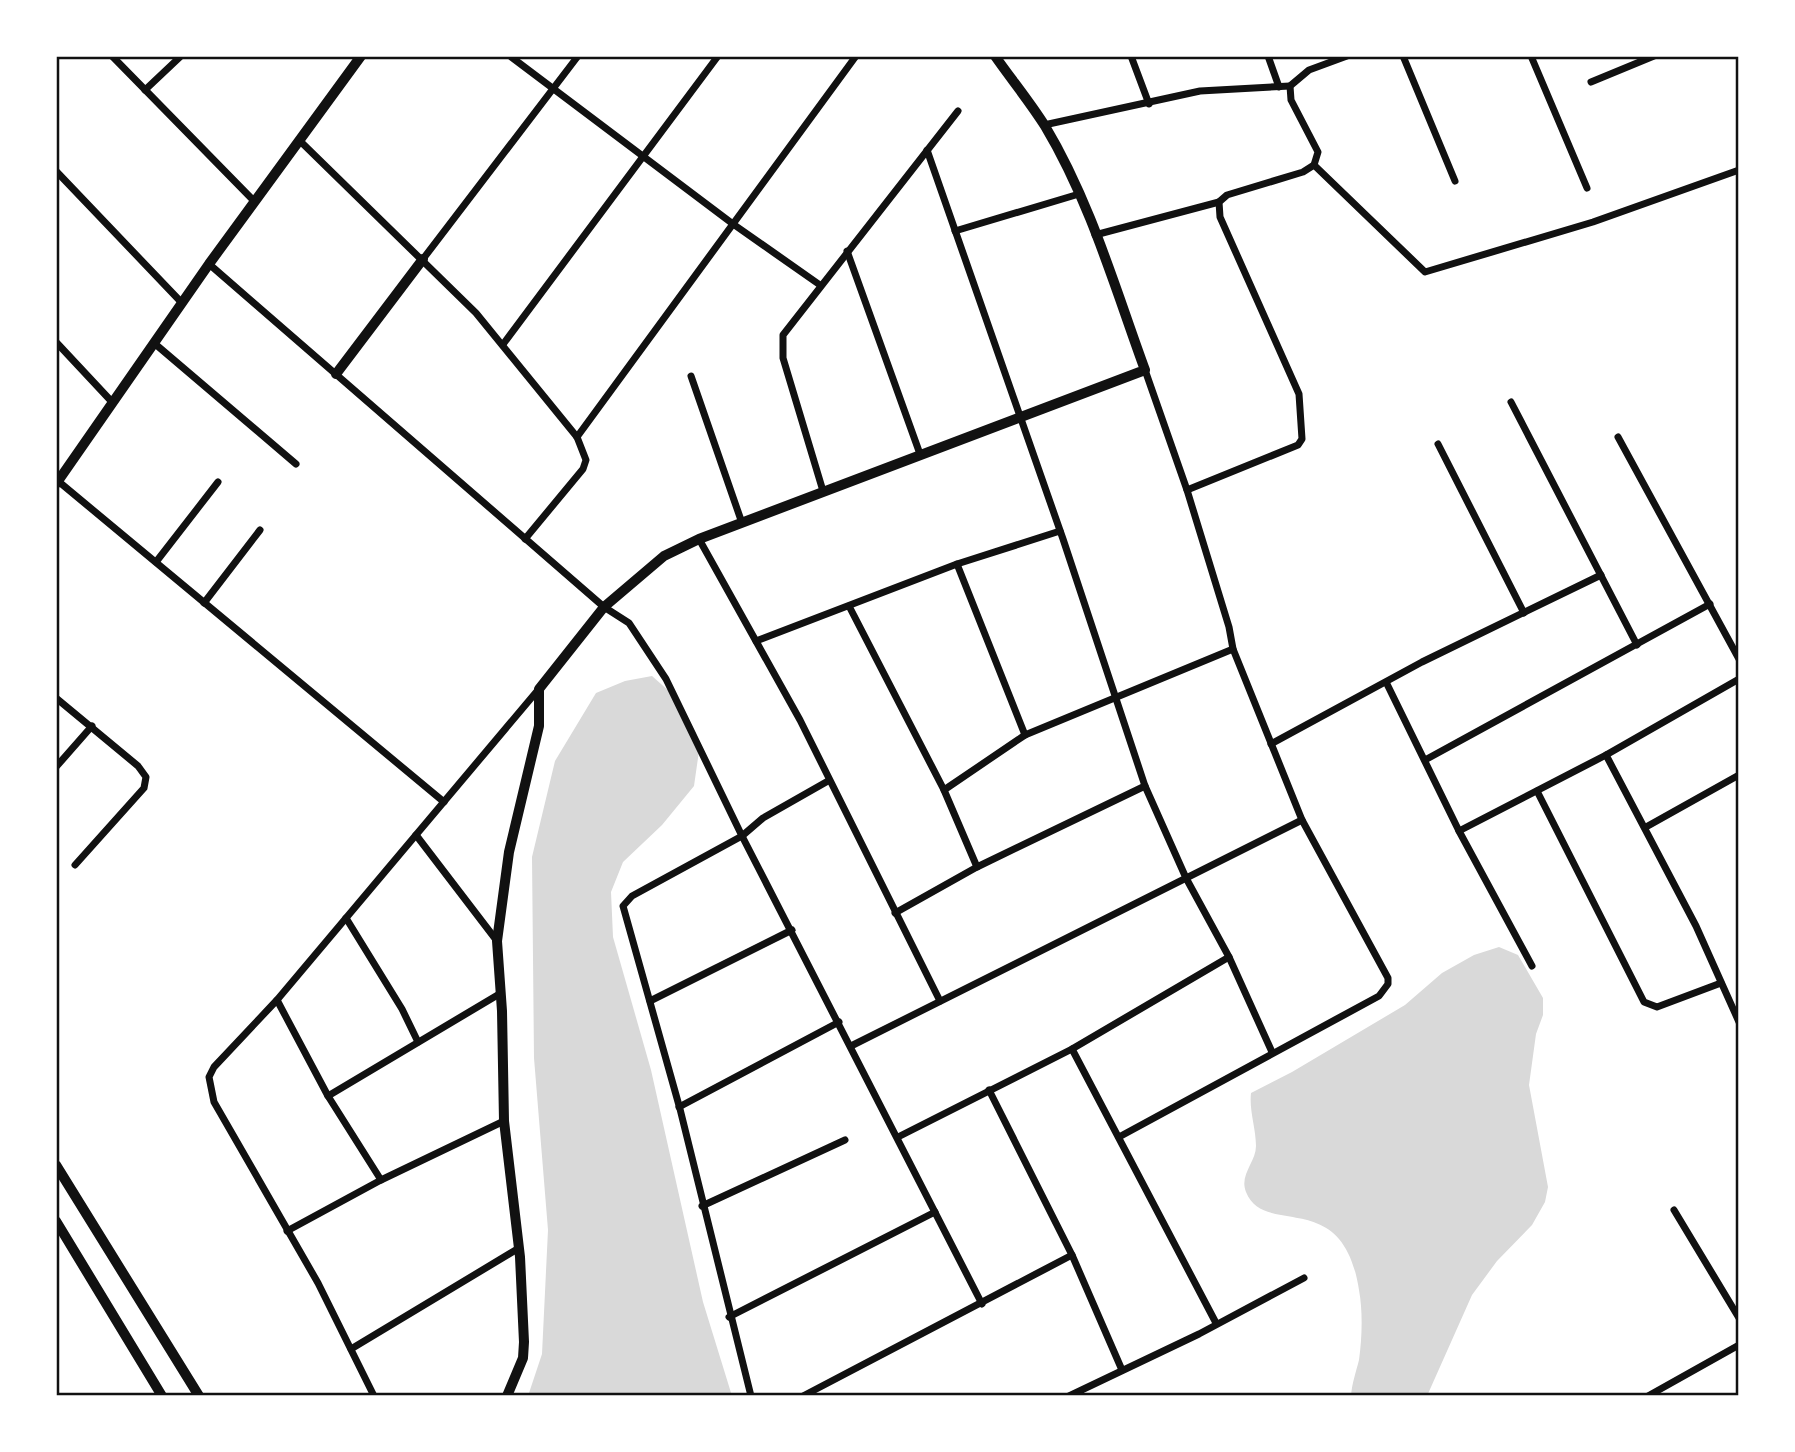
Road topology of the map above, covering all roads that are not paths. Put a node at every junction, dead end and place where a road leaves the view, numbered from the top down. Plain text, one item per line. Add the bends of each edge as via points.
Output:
1 (111, 56) edge
2 (181, 56) edge
3 (361, 56) edge
4 (510, 56) edge
5 (578, 56) edge
6 (718, 56) edge
7 (856, 56) edge
8 (995, 56) edge
9 (1131, 56) edge
10 (1268, 56) edge
11 (1347, 56) edge
12 (1403, 56) edge
13 (1531, 56) edge
14 (1654, 56) edge
15 (1591, 82) dead end
16 (1290, 86) junction
17 (1279, 87) junction
18 (554, 88) junction
19 (145, 90) junction
20 (1149, 104) junction
21 (958, 111) dead end
22 (1044, 125) junction
23 (299, 141) junction
24 (927, 150) junction
25 (645, 157) junction
26 (1314, 165) junction
27 (1739, 170) edge
28 (56, 171) edge
29 (1455, 181) dead end
30 (1587, 188) dead end
31 (1079, 194) junction
32 (255, 202) junction
33 (1219, 202) junction
34 (733, 224) junction
35 (955, 231) junction
36 (1095, 235) junction
37 (847, 251) junction
38 (423, 259) junction
39 (209, 264) junction
40 (820, 285) junction
41 (182, 303) junction
42 (56, 342) edge
43 (154, 343) junction
44 (504, 343) junction
45 (1145, 370) junction
46 (337, 374) junction
47 (691, 376) dead end
48 (1511, 402) dead end
49 (113, 403) junction
50 (1020, 416) junction
51 (577, 437) junction
52 (1618, 437) dead end
53 (1438, 444) dead end
54 (920, 454) junction
55 (296, 464) dead end
56 (57, 482) edge
57 (218, 482) dead end
58 (1187, 490) junction
59 (823, 491) junction
60 (742, 523) junction
61 (260, 530) dead end
62 (1060, 531) junction
63 (525, 539) junction
64 (699, 539) junction
65 (156, 562) junction
66 (957, 564) junction
67 (1601, 575) junction
68 (204, 603) junction
69 (1710, 604) junction
70 (849, 606) junction
71 (604, 607) junction
72 (1524, 613) junction
73 (756, 641) junction
74 (1637, 645) junction
75 (1233, 649) junction
76 (1739, 659) edge
77 (1739, 679) edge
78 (1387, 684) junction
79 (539, 689) junction
80 (56, 698) edge
81 (1115, 698) junction
82 (92, 726) junction
83 (1025, 735) junction
84 (1270, 744) junction
85 (1606, 755) junction
86 (1424, 760) junction
87 (56, 768) edge
88 (1739, 775) edge
89 (828, 780) junction
90 (1145, 786) junction
91 (944, 790) junction
92 (1537, 791) junction
93 (444, 802) junction
94 (1302, 820) junction
95 (1646, 827) junction
96 (1459, 831) junction
97 (416, 835) junction
98 (742, 836) junction
99 (75, 865) dead end
100 (977, 867) junction
101 (1186, 878) junction
102 (895, 913) junction
103 (346, 918) junction
104 (792, 930) junction
105 (496, 941) junction
106 (1229, 957) junction
107 (1532, 966) dead end
108 (1721, 983) junction
109 (501, 993) junction
110 (277, 1000) junction
111 (940, 1001) junction
112 (650, 1002) junction
113 (839, 1022) junction
114 (1739, 1022) edge
115 (418, 1042) junction
116 (851, 1046) junction
117 (1072, 1049) junction
118 (1272, 1052) junction
119 (989, 1090) junction
120 (328, 1096) junction
121 (679, 1107) junction
122 (504, 1121) junction
123 (898, 1137) junction
124 (1119, 1137) junction
125 (845, 1140) dead end
126 (56, 1165) edge
127 (381, 1180) junction
128 (702, 1206) junction
129 (1674, 1210) dead end
130 (935, 1212) junction
131 (56, 1220) edge
132 (288, 1231) junction
133 (519, 1248) junction
134 (1072, 1255) junction
135 (1304, 1278) dead end
136 (982, 1304) junction
137 (729, 1317) junction
138 (1739, 1318) edge
139 (1216, 1323) junction
140 (1739, 1345) edge
141 (351, 1349) junction
142 (1122, 1370) junction
143 (162, 1396) edge
144 (199, 1396) edge
145 (374, 1396) edge
146 (507, 1396) edge
147 (751, 1396) edge
148 (803, 1396) edge
149 (1069, 1396) edge
150 (1650, 1396) edge

1 - 19 street
2 - 19 street
3 - 23 street
4 - 18 street
5 - 18 street
6 - 25 street
7 - 34 street
8 - 22 street
9 - 20 street
10 - 17 street
11 - 16 street via 1308,70
12 - 29 street
13 - 30 street
14 - 15 street
16 - 17 street
16 - 26 street via 1291,100 1318,152
17 - 20 street via 1200,91
18 - 25 street
18 - 38 street
19 - 32 street
20 - 22 street
21 - 24 street
22 - 31 street
23 - 32 street
23 - 38 street
24 - 35 street
24 - 37 street
25 - 34 street
25 - 44 street
26 - 27 street via 1424,272 1593,222
26 - 33 street via 1227,195
28 - 41 street
31 - 35 street
31 - 36 street
32 - 39 street
33 - 36 street
33 - 58 street via 1220,217 1299,394 1304,432 1298,445
34 - 40 street
34 - 51 street
35 - 50 street
36 - 45 street
37 - 40 street
37 - 54 street
38 - 44 street
38 - 46 street
39 - 41 street
39 - 46 street
40 - 59 street via 786,328 781,342
41 - 43 street
42 - 49 street
43 - 49 street
43 - 55 street
44 - 51 street
45 - 50 street
45 - 58 street
46 - 63 street
47 - 60 street
48 - 67 street
49 - 56 street
50 - 54 street
50 - 62 street
51 - 63 street via 586,460 583,469
52 - 69 street
53 - 72 street
54 - 59 street
56 - 65 street
57 - 65 street
58 - 75 street
59 - 60 street
60 - 64 street
61 - 68 street
62 - 66 street
62 - 81 street
63 - 71 street
64 - 71 street via 664,556
64 - 73 street
65 - 68 street
66 - 70 street
66 - 83 street
67 - 72 street
67 - 74 street
68 - 93 street
69 - 74 street
69 - 76 street
70 - 73 street
70 - 91 street
71 - 79 street
71 - 98 street via 629,624 655,659
72 - 78 street
73 - 89 street
74 - 86 street
75 - 81 street
75 - 84 street
77 - 85 street
78 - 84 street
78 - 86 street
79 - 93 street
79 - 105 street via 539,726 509,852
80 - 82 street
81 - 83 street
81 - 90 street
82 - 87 street
82 - 99 street via 143,771 146,783
83 - 91 street
84 - 94 street
85 - 92 street
85 - 95 street
86 - 96 street
88 - 95 street
89 - 98 street via 763,818
89 - 102 street
90 - 100 street
90 - 101 street
91 - 100 street
92 - 96 street
92 - 108 street via 1644,1002 1657,1007
93 - 97 street
94 - 101 street
94 - 118 street via 1388,984 1379,996
95 - 108 street
96 - 107 street
97 - 103 street
97 - 105 street
98 - 104 street
98 - 112 street via 626,900 623,913
100 - 102 street
101 - 106 street
101 - 111 street
102 - 111 street
103 - 110 street
103 - 115 street
104 - 112 street
104 - 113 street
105 - 109 street
106 - 117 street
106 - 118 street
108 - 114 street
109 - 115 street
109 - 122 street
110 - 120 street
110 - 132 street via 209,1077 214,1102
111 - 116 street
112 - 121 street
113 - 116 street
113 - 121 street
115 - 120 street
116 - 123 street
117 - 119 street
117 - 124 street
118 - 124 street
119 - 123 street
119 - 134 street
120 - 127 street
121 - 128 street
122 - 127 street
122 - 133 street
123 - 130 street
124 - 139 street
125 - 128 street
126 - 144 street
127 - 132 street
128 - 137 street
129 - 138 street
130 - 136 street
130 - 137 street
131 - 143 street
132 - 141 street
133 - 141 street
133 - 146 street via 523,1358
134 - 136 street
134 - 142 street
135 - 139 street
136 - 148 street
137 - 147 street
139 - 142 street
140 - 150 street
141 - 145 street
142 - 149 street

